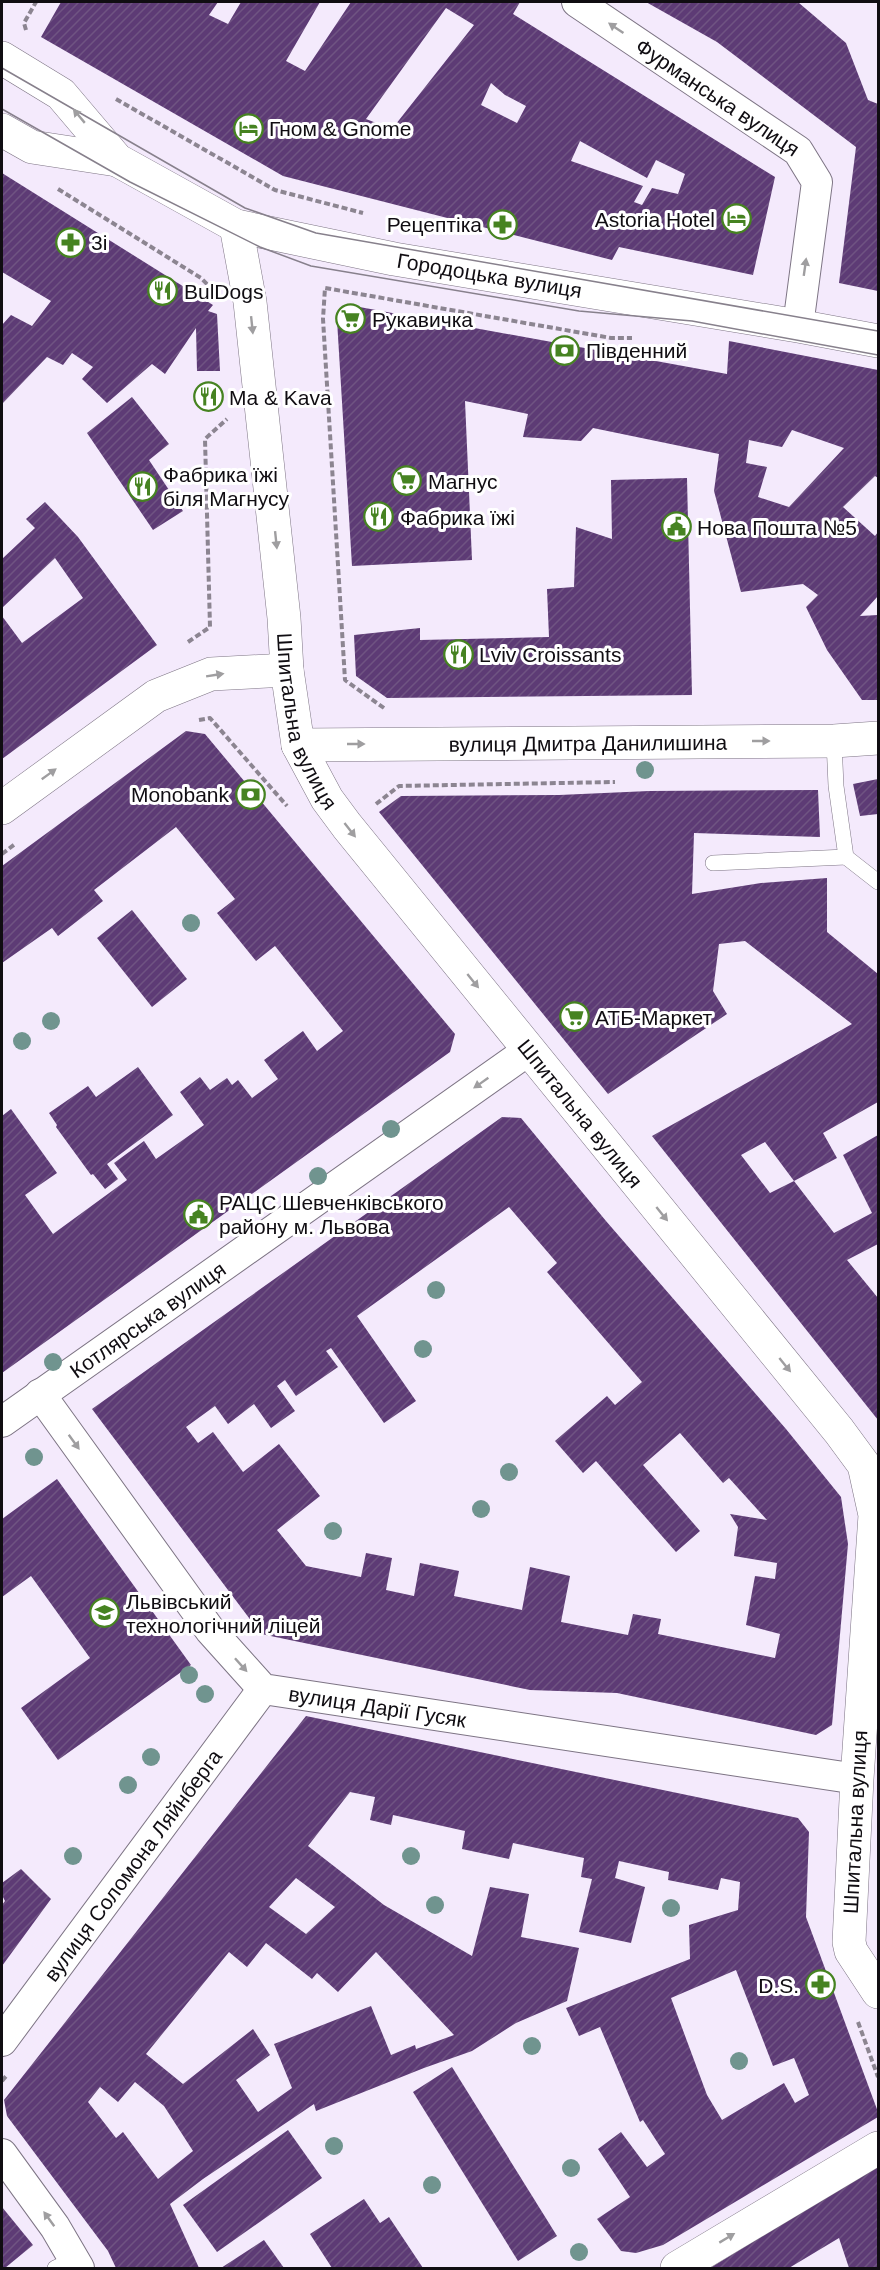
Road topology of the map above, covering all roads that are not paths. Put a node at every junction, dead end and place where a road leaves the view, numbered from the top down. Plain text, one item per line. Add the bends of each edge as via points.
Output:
1 (577, 2) edge
2 (2, 58) edge
3 (2, 129) edge
4 (117, 160) junction
5 (236, 226) junction
6 (798, 326) junction
7 (879, 341) edge
8 (287, 670) junction
9 (879, 738) edge
10 (834, 741) junction
11 (298, 744) junction
12 (2, 808) edge
13 (846, 857) junction
14 (713, 863) dead end
15 (879, 882) edge
16 (529, 1050) junction
17 (40, 1394) junction
18 (2, 1422) edge
19 (263, 1689) junction
20 (857, 1779) junction
21 (879, 1992) edge
22 (2, 2041) edge
23 (879, 2148) edge
24 (2, 2154) edge
25 (70, 2265) edge
26 (677, 2268) edge

6 -> 1 street, Фурманська вулиця via 817,182 798,151
4 -> 2 street, Городоцька вулиця via 61,94
3 - 4 street, Городоцька вулиця via 32,147
4 - 5 street, Городоцька вулиця
5 - 6 street, Городоцька вулиця via 394,259
5 -> 8 street, Шпитальна вулиця via 251,314
6 - 7 street, Городоцька вулиця
8 - 11 street, Шпитальна вулиця
12 -> 8 street via 156,696 211,674
9 - 10 street, вулиця Дмитра Данилишина
11 -> 10 street, вулиця Дмитра Данилишина
10 - 13 lane
11 -> 16 street, Шпитальна вулиця via 346,826
13 - 14 lane
13 - 15 lane
16 -> 17 street, Котлярська вулиця
16 -> 20 street, Шпитальна вулиця via 864,1465 875,1515
17 - 18 street, Котлярська вулиця
17 -> 19 street, вулиця Дарії Гусяк via 210,1630
19 - 20 street, вулиця Дарії Гусяк
19 - 22 street, вулиця Соломона Ляйнберга
20 - 21 street, Шпитальна вулиця via 849,1942
26 -> 23 street
25 -> 24 street via 55,2227

